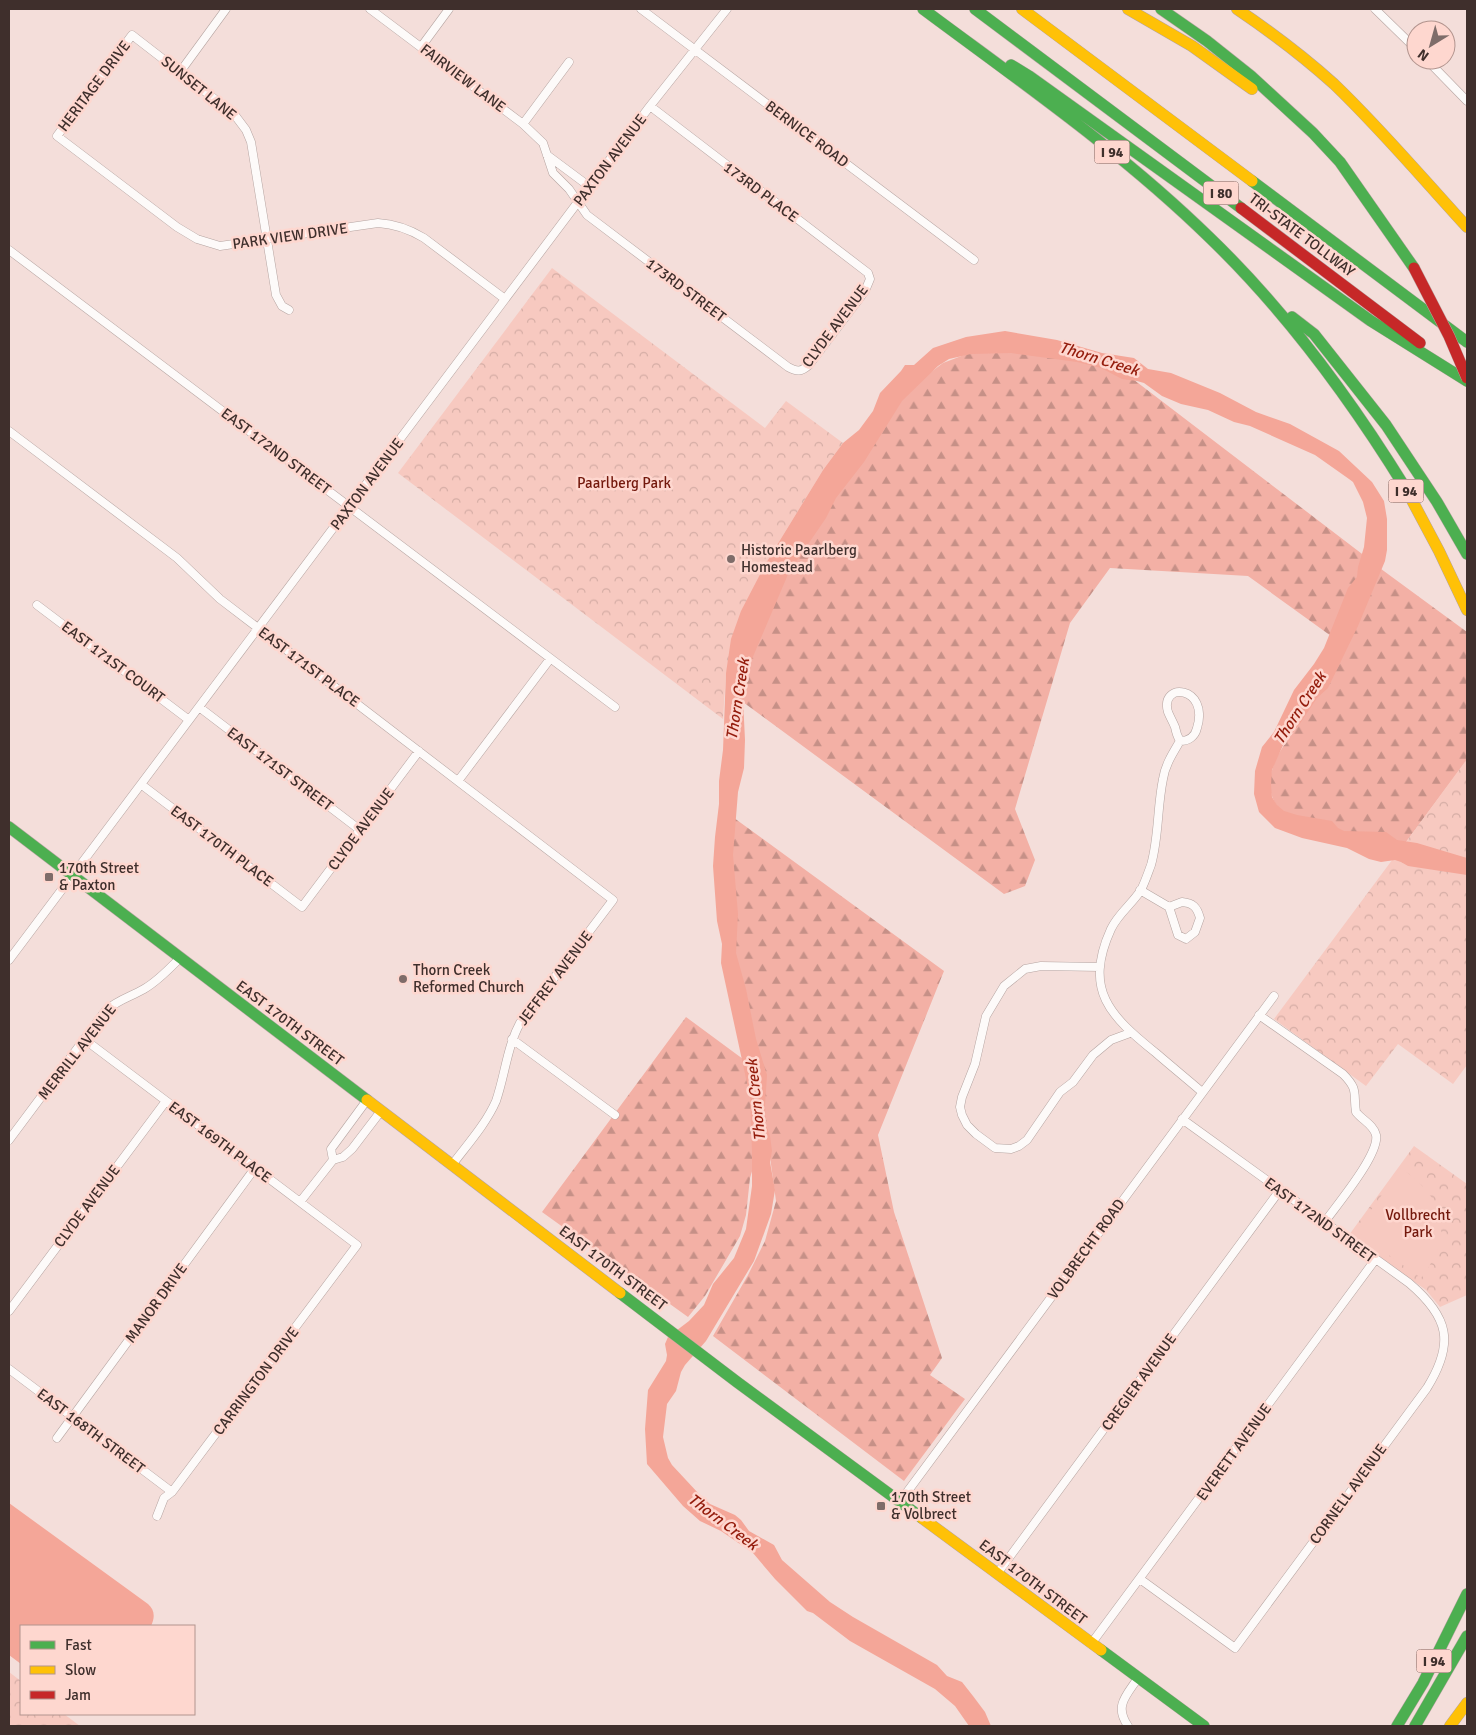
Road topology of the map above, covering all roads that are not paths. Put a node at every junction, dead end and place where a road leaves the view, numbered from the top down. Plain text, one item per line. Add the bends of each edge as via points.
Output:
1 (226, 9) edge
2 (370, 9) edge
3 (450, 9) edge
4 (641, 9) edge
5 (727, 9) edge
6 (922, 9) edge
7 (974, 9) edge
8 (1022, 9) edge
9 (1128, 9) edge
10 (1161, 9) edge
11 (1237, 9) edge
12 (1375, 9) edge
13 (940, 22) junction
14 (132, 36) joint
15 (1406, 39) edge
16 (421, 47) junction
17 (694, 49) junction
18 (569, 62) dead end
19 (1437, 70) edge
20 (180, 72) junction
21 (1467, 101) edge
22 (650, 106) junction
23 (524, 124) junction
24 (57, 136) joint
25 (547, 154) junction
26 (590, 187) junction
27 (1362, 195) junction
28 (578, 203) junction
29 (1467, 227) edge
30 (266, 240) junction
31 (9, 250) edge
32 (974, 260) dead end
33 (870, 279) joint
34 (505, 299) junction
35 (1270, 300) junction
36 (289, 310) dead end
37 (1467, 342) edge
38 (799, 371) joint
39 (1467, 379) edge
40 (9, 431) edge
41 (350, 507) junction
42 (1467, 554) edge
43 (36, 605) dead end
44 (1467, 610) edge
45 (258, 629) junction
46 (550, 659) junction
47 (199, 707) junction
48 (615, 707) dead end
49 (189, 720) junction
50 (1180, 741) junction
51 (419, 751) junction
52 (458, 781) junction
53 (142, 785) junction
54 (9, 828) edge
55 (360, 830) junction
56 (72, 876) junction
57 (1140, 890) junction
58 (613, 900) joint
59 (302, 907) joint
60 (1169, 907) junction
61 (180, 958) junction
62 (9, 960) edge
63 (1100, 967) junction
64 (1274, 996) dead end
65 (1259, 1015) junction
66 (1130, 1032) junction
67 (84, 1039) junction
68 (512, 1039) junction
69 (1202, 1092) junction
70 (366, 1100) junction
71 (166, 1101) junction
72 (381, 1111) junction
73 (615, 1116) dead end
74 (1182, 1119) junction
75 (9, 1140) edge
76 (332, 1160) junction
77 (452, 1165) junction
78 (255, 1168) junction
79 (1280, 1190) junction
80 (300, 1202) junction
81 (1324, 1223) junction
82 (357, 1245) joint
83 (1375, 1260) junction
84 (9, 1311) edge
85 (1444, 1333) joint
86 (9, 1369) edge
87 (72, 1417) junction
88 (57, 1438) dead end
89 (172, 1492) junction
90 (899, 1503) junction
91 (157, 1516) dead end
92 (997, 1574) junction
93 (1140, 1579) junction
94 (1467, 1594) edge
95 (1467, 1636) edge
96 (1091, 1644) junction
97 (1138, 1678) junction
98 (1467, 1703) edge
99 (1128, 1726) edge
100 (1204, 1726) edge
101 (1397, 1726) edge
102 (1416, 1726) edge
103 (1450, 1726) edge

1 - 20 street
2 - 16 street, FAIRVIEW LANE
3 - 16 street
4 - 17 street, BERNICE ROAD
5 - 17 street, PAXTON AVENUE
6 - 13 main road, I 94
7 - 39 main road, TRI-STATE TOLLWAY / I 80
8 - 37 main road, TRI-STATE TOLLWAY / I 80
9 - 27 main road via 1176,36 1253,89 1298,129
10 - 27 main road via 1225,55 1293,113 1334,154
11 - 29 main road via 1296,52 1344,94
12 - 15 street
13 - 35 main road, I 94 via 1150,182 1219,246
13 - 39 main road via 1029,76 1370,321
14 - 20 street, SUNSET LANE
14 - 24 street, HERITAGE DRIVE
16 - 23 street, FAIRVIEW LANE
17 - 22 street, PAXTON AVENUE
17 - 32 street, BERNICE ROAD
18 - 23 street
19 - 21 street
20 - 30 street, SUNSET LANE via 234,114 246,130 251,142
22 - 26 street, PAXTON AVENUE
22 - 33 street, 173RD PLACE via 862,268
23 - 25 street, FAIRVIEW LANE via 539,138
24 - 30 street, PARK VIEW DRIVE via 192,237 220,246
25 - 26 street, FAIRVIEW LANE
25 - 28 street, FAIRVIEW LANE via 553,173
26 - 28 street, PAXTON AVENUE
27 - 39 main road, bridge via 1414,268 1450,336
28 - 34 street, PAXTON AVENUE
28 - 38 street, 173RD STREET via 587,214 788,367
30 - 34 street, PARK VIEW DRIVE via 389,224 424,238
30 - 36 street, SUNSET LANE via 276,295 282,306
31 - 41 street, EAST 172ND STREET
33 - 38 street, CLYDE AVENUE via 865,291 809,365
34 - 41 street, PAXTON AVENUE
35 - 42 main road via 1314,334 1381,418
35 - 44 main road, I 94 via 1337,383 1378,444 1420,515
40 - 45 street, EAST 171ST PLACE via 177,558 210,591
41 - 45 street, PAXTON AVENUE
41 - 46 street, EAST 172ND STREET
43 - 49 street, EAST 171ST COURT
45 - 47 street, PAXTON AVENUE
45 - 51 street, EAST 171ST PLACE
46 - 48 street, EAST 172ND STREET
46 - 52 street
47 - 49 street, PAXTON AVENUE
47 - 55 street, EAST 171ST STREET
49 - 53 street, PAXTON AVENUE
50 - 50 street via 1187,741 1193,736 1199,709 1196,701 1183,692 1176,692 1168,702 1168,711
50 - 57 street via 1163,779 1154,856
51 - 52 street, EAST 171ST PLACE
51 - 55 street, CLYDE AVENUE
52 - 58 street, EAST 171ST PLACE
53 - 56 street, PAXTON AVENUE
53 - 59 street, EAST 170TH PLACE
54 - 56 main road, EAST 170TH STREET
55 - 59 street, CLYDE AVENUE
56 - 61 main road, EAST 170TH STREET
56 - 62 street, PAXTON AVENUE
57 - 60 street
57 - 63 street via 1112,927
58 - 68 street, JEFFREY AVENUE via 520,1023
60 - 60 street via 1178,935 1186,939 1191,936 1200,918 1194,906 1182,902
61 - 67 street, MERRILL AVENUE via 159,979 118,1000 106,1010
61 - 70 main road, EAST 170TH STREET
63 - 66 street via 1106,1002
63 - 66 street via 1041,966 1025,969 1004,986 983,1027 975,1064 962,1097 960,1108 967,1125 995,1148 1019,1146 1093,1055 1112,1040
64 - 65 street, VOLBRECHT ROAD
65 - 69 street, VOLBRECHT ROAD
65 - 81 street via 1350,1081 1356,1097 1356,1112 1373,1127 1376,1135 1372,1155 1365,1167
66 - 69 street
67 - 71 street, EAST 169TH PLACE
67 - 75 street, MERRILL AVENUE
68 - 73 street
68 - 77 street, JEFFREY AVENUE via 495,1102
69 - 74 street, VOLBRECHT ROAD
70 - 72 main road, EAST 170TH STREET
70 - 76 street via 331,1149
71 - 78 street, EAST 169TH PLACE
71 - 84 street, CLYDE AVENUE
72 - 76 street via 352,1149
72 - 77 main road, EAST 170TH STREET
74 - 79 street, EAST 172ND STREET
74 - 90 street, VOLBRECHT ROAD
76 - 80 street
77 - 90 main road, EAST 170TH STREET
78 - 80 street, EAST 169TH PLACE
78 - 87 street, MANOR DRIVE
79 - 81 street, EAST 172ND STREET
79 - 92 street, CREGIER AVENUE
80 - 82 street, EAST 169TH PLACE
81 - 83 street, EAST 172ND STREET
82 - 89 street, CARRINGTON DRIVE
83 - 85 street, EAST 172ND STREET via 1426,1298 1435,1309
83 - 93 street, EVERETT AVENUE
85 - 93 street, CORNELL AVENUE via 1442,1359 1427,1388 1235,1648
86 - 87 street, EAST 168TH STREET
87 - 88 street, MANOR DRIVE
87 - 89 street, EAST 168TH STREET
89 - 91 street, CARRINGTON DRIVE via 164,1498
90 - 92 main road, EAST 170TH STREET
92 - 96 main road, EAST 170TH STREET
93 - 96 street, EVERETT AVENUE
94 - 101 main road, I 94 via 1423,1683
95 - 102 main road
96 - 97 main road, EAST 170TH STREET
97 - 99 street via 1121,1707
97 - 100 main road, EAST 170TH STREET
98 - 103 main road

